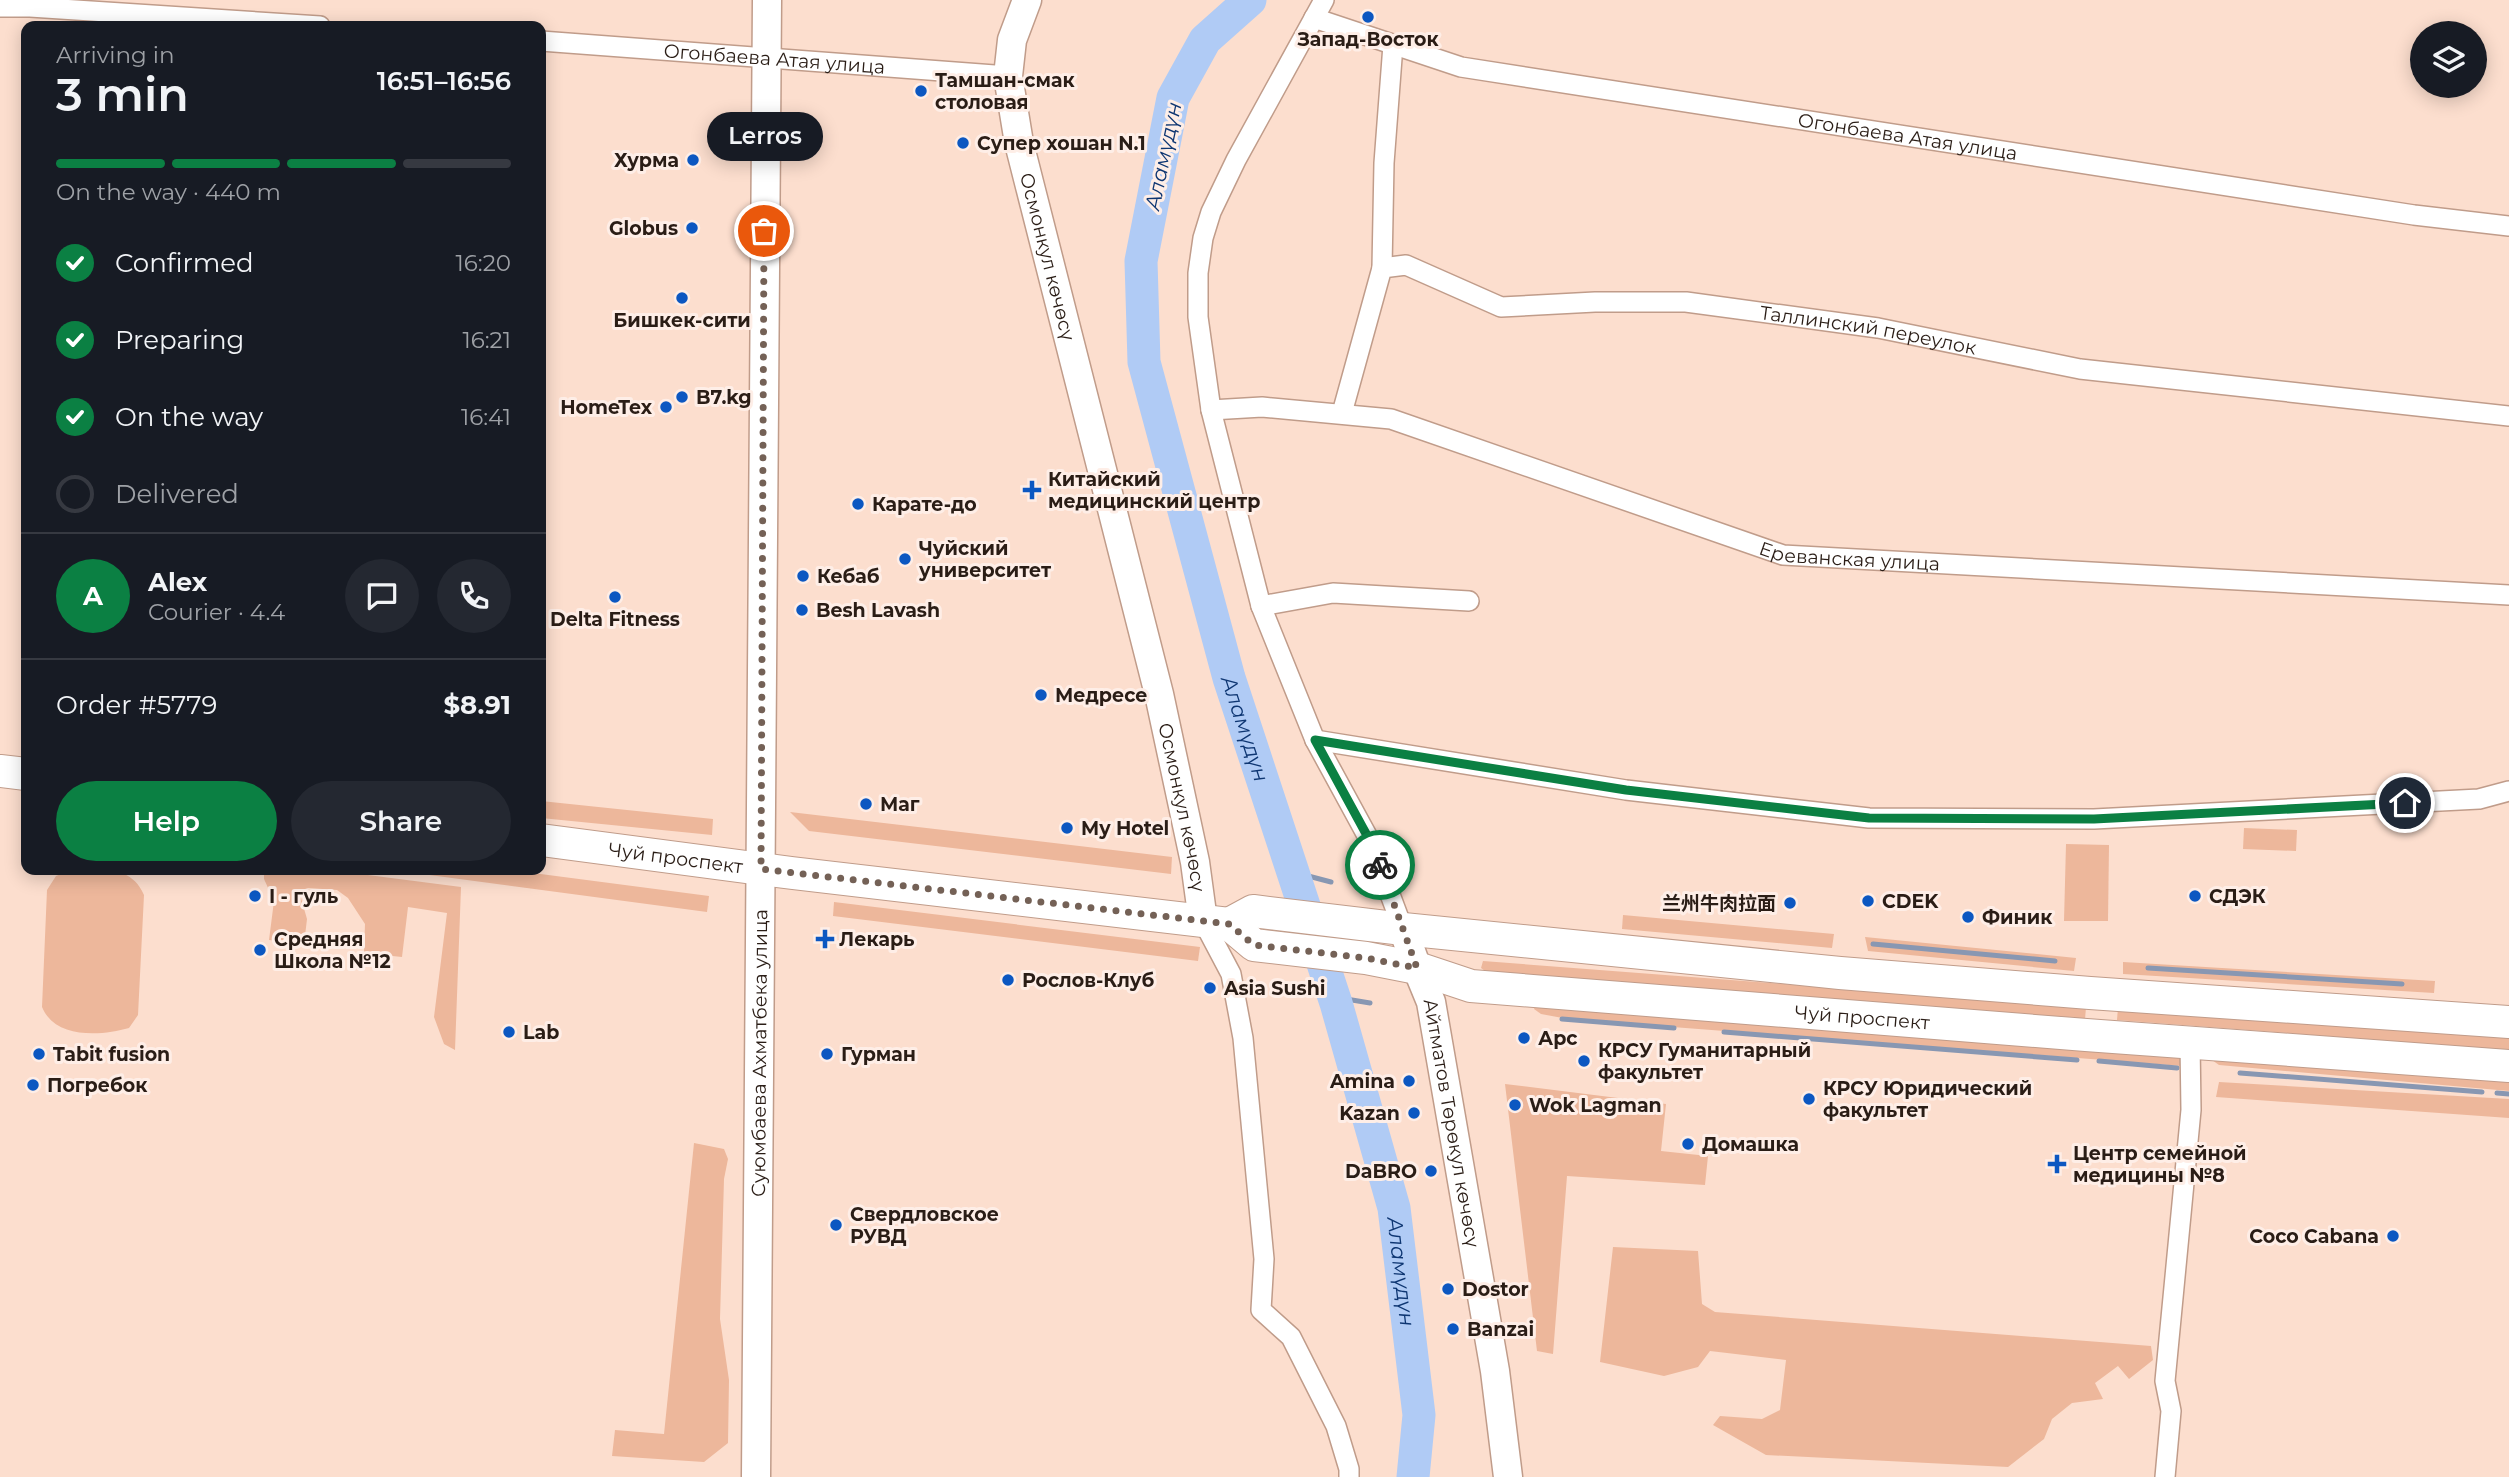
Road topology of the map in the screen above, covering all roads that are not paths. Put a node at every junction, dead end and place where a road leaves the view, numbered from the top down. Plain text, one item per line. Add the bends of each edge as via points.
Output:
1 (767, 0) edge
2 (1027, 0) edge
3 (1324, 0) edge
4 (0, 8) edge
5 (1314, 18) junction
6 (248, 21) edge
7 (546, 41) edge
8 (1392, 45) junction
9 (767, 57) junction
10 (1007, 76) junction
11 (2509, 226) edge
12 (1382, 268) junction
13 (1211, 410) junction
14 (1342, 413) junction
15 (2509, 416) edge
16 (2509, 595) edge
17 (1469, 601) dead end
18 (1261, 606) junction
19 (1315, 740) junction
20 (0, 771) edge
21 (21, 773) edge
22 (2509, 791) edge
23 (546, 842) edge
24 (761, 869) junction
25 (1228, 919) junction
26 (1404, 929) junction
27 (1417, 968) junction
28 (2509, 1022) edge
29 (2190, 1043) junction
30 (2509, 1066) edge
31 (756, 1477) edge
32 (1349, 1477) edge
33 (1508, 1477) edge
34 (2165, 1477) edge

1 - 9 street, Суюмбаева Ахматбека улица
2 - 10 street, Осмонкул көчөсү via 1012,40
3 - 5 street, Айтматов Төрөкул көчөсү
4 - 6 street via 30,6
5 - 8 street, Огонбаева Атая улица
5 - 13 street, Айтматов Төрөкул көчөсү via 1236,160 1203,238 1198,317
7 - 9 street, Огонбаева Атая улица
8 - 11 street, Огонбаева Атая улица via 1461,67
8 - 12 street
9 - 10 street, Огонбаева Атая улица
9 - 24 street, Суюмбаева Ахматбека улица
10 - 25 street, Осмонкул көчөсү via 1019,143 1159,694 1195,862
12 - 14 street
12 - 15 street, Таллинский переулок via 1406,265 1502,307 1686,302 1878,328 2080,369
13 - 14 street, Ереванская улица via 1262,407
13 - 18 street, Айтматов Төрөкул көчөсү
14 - 16 street, Ереванская улица via 1391,419 1783,555
17 - 18 street via 1332,593
18 - 19 street, Айтматов Төрөкул көчөсү
19 - 22 street via 1626,790 1869,818 2094,819 2469,799
19 - 26 street, Айтматов Төрөкул көчөсү via 1370,841
20 - 21 main road
23 - 24 main road, Чуй проспект
24 - 25 main road, Чуй проспект
24 - 31 street, Суюмбаева Ахматбека улица
25 - 26 main road, Чуй проспект
25 - 27 main road, Чуй проспект via 1254,945
25 - 32 street, Осмонкул көчөсү via 1264,1259 1261,1310 1291,1337 1336,1426
26 - 27 street, Айтматов Төрөкул көчөсү
26 - 28 main road, Чуй проспект via 1840,973
27 - 29 main road, Чуй проспект via 1471,986
27 - 33 street, Айтматов Төрөкул көчөсү via 1432,1002 1495,1371
29 - 30 main road, Чуй проспект
29 - 34 street via 2191,1110 2165,1381 2171,1411

